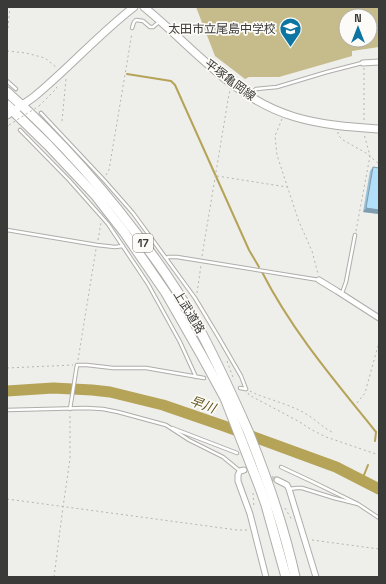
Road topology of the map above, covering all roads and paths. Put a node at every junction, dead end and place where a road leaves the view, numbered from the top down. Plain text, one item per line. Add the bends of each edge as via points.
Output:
1 (10, 7) edge
2 (134, 7) edge
3 (144, 7) edge
4 (160, 21) junction
5 (132, 28) joint
6 (7, 38) edge
7 (379, 62) edge
8 (364, 63) junction
9 (7, 82) edge
10 (234, 86) junction
11 (55, 87) dead end
12 (11, 91) edge
13 (249, 96) junction
14 (22, 106) junction
15 (9, 110) edge
16 (41, 113) dead end
17 (284, 113) junction
18 (338, 125) junction
19 (7, 127) edge
20 (362, 128) junction
21 (379, 129) edge
22 (20, 130) dead end
23 (59, 137) junction
24 (370, 156) junction
25 (379, 164) edge
26 (216, 176) junction
27 (104, 180) junction
28 (287, 187) junction
29 (96, 196) junction
30 (88, 202) junction
31 (103, 220) junction
32 (7, 230) edge
33 (355, 235) joint
34 (97, 244) junction
35 (123, 246) junction
36 (166, 258) junction
37 (202, 261) junction
38 (319, 280) junction
39 (342, 293) junction
40 (194, 298) junction
41 (379, 318) edge
42 (379, 342) edge
43 (226, 358) dead end
44 (77, 366) junction
45 (7, 368) edge
46 (196, 377) junction
47 (233, 377) dead end
48 (204, 378) dead end
49 (240, 388) dead end
50 (246, 389) junction
51 (357, 403) dead end
52 (71, 408) junction
53 (7, 410) edge
54 (166, 425) junction
55 (332, 432) dead end
56 (237, 453) dead end
57 (379, 455) edge
58 (281, 467) dead end
59 (242, 470) joint
60 (277, 480) tunnel mouth
61 (253, 488) dead end
62 (289, 489) junction
63 (7, 499) edge
64 (358, 504) junction
65 (63, 507) junction
66 (254, 509) dead end
67 (285, 509) dead end
68 (379, 518) edge
69 (292, 521) dead end
70 (254, 531) junction
71 (305, 540) junction
72 (379, 549) edge
73 (54, 577) edge
74 (266, 577) edge
75 (291, 577) edge
76 (316, 577) edge

1 - 6 path
2 - 14 main road
3 - 4 main road, 平塚亀岡線
4 - 5 lane via 150,27 143,21 136,20
4 - 10 main road, 平塚亀岡線
5 - 27 path via 109,170
7 - 8 street
8 - 13 lane via 277,87 256,89
8 - 20 path
9 - 12 lane
10 - 13 main road, 平塚亀岡線
10 - 26 path via 229,94
11 - 19 path, bridge via 57,88 39,106
12 - 14 highway, 上武道路 / 17
13 - 17 main road, 平塚亀岡線
14 - 15 main road
14 - 23 highway, 上武道路 / 17
15 - 29 highway, 上武道路 / 17 via 48,145
16 - 23 lane
17 - 18 main road, 平塚亀岡線 via 313,122
17 - 28 path via 276,140 277,155
18 - 20 main road, 平塚亀岡線
18 - 24 path via 338,136
20 - 21 main road, 平塚亀岡線
20 - 24 path
22 - 30 lane
23 - 27 lane
23 - 75 highway, 上武道路 / 17 via 115,205 161,268 216,359 260,461 279,515
24 - 25 path
24 - 33 path
26 - 28 path
26 - 37 path
27 - 36 lane via 133,213
28 - 38 path via 312,251
29 - 30 lane
29 - 75 highway, 上武道路 / 17 via 166,293 224,398 266,506 282,563
30 - 31 lane
31 - 34 path
31 - 35 lane
32 - 34 lane
33 - 39 lane
34 - 35 lane
34 - 44 path
35 - 46 lane via 148,284
36 - 37 lane
36 - 40 lane
37 - 38 lane
37 - 40 path via 197,294
38 - 39 street
39 - 41 street
40 - 50 lane via 241,376
42 - 51 path via 365,393
43 - 47 path
44 - 45 path
44 - 46 lane via 146,368
44 - 52 lane
46 - 48 lane
49 - 50 lane
50 - 55 path via 295,408
50 - 57 path via 249,395 326,437
52 - 53 lane
52 - 54 lane via 103,409
52 - 65 path via 70,459
54 - 56 lane
54 - 59 lane
58 - 64 lane
59 - 70 street via 238,480
60 - 62 street
61 - 66 path
62 - 64 lane via 302,488
62 - 71 street
63 - 65 path
64 - 68 lane
65 - 70 path
65 - 73 path
67 - 69 path
70 - 74 street
71 - 72 path
71 - 76 street

